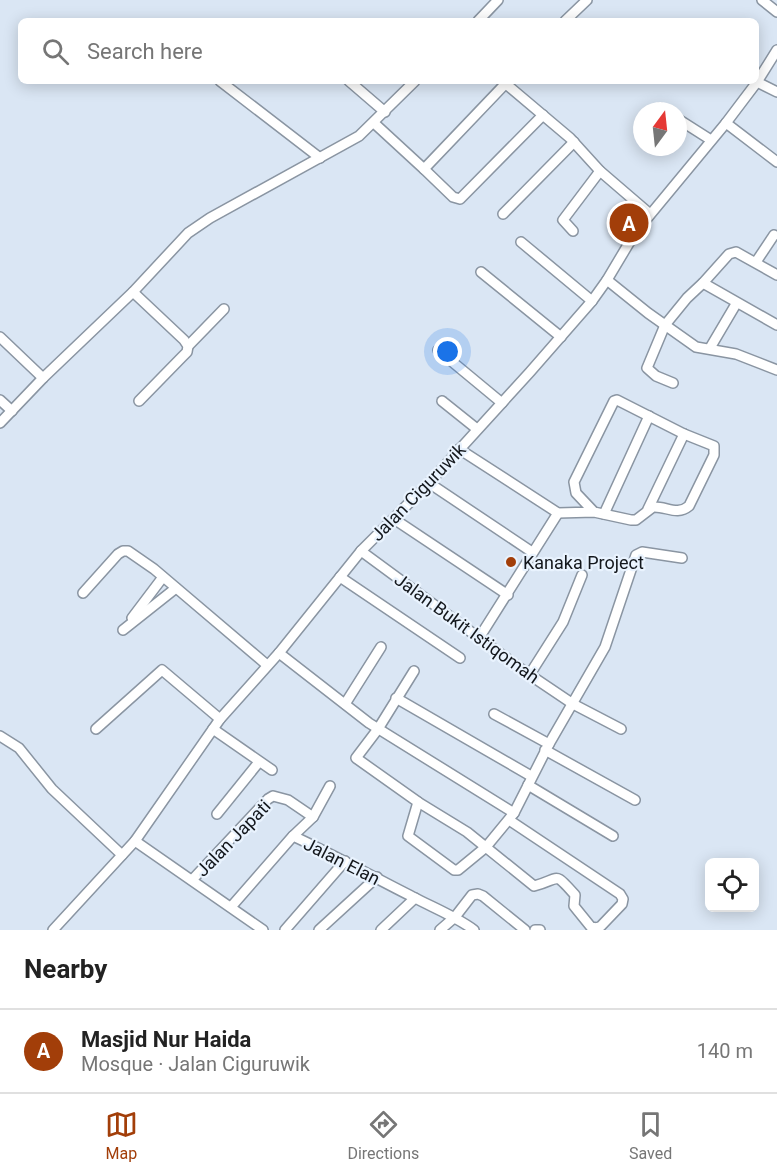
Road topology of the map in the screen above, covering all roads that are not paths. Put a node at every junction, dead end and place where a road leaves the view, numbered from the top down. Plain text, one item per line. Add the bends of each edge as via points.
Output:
1 (498, 0) edge
2 (587, 0) edge
3 (762, 0) edge
4 (777, 12) edge
5 (481, 18) edge
6 (569, 18) edge
7 (777, 50) edge
8 (759, 79) edge
9 (759, 83) edge
10 (224, 84) edge
11 (353, 84) edge
12 (412, 84) edge
13 (505, 84) edge
14 (509, 84) edge
15 (755, 84) edge
16 (777, 92) edge
17 (385, 112) junction
18 (543, 115) junction
19 (374, 123) junction
20 (726, 123) junction
21 (687, 125) edge
22 (711, 140) junction
23 (574, 142) junction
24 (320, 158) junction
25 (777, 162) edge
26 (424, 169) junction
27 (600, 171) junction
28 (503, 214) dead end
29 (650, 214) junction
30 (573, 231) dead end
31 (774, 235) dead end
32 (521, 242) dead end
33 (756, 262) junction
34 (481, 272) dead end
35 (777, 275) edge
36 (607, 280) junction
37 (702, 284) junction
38 (133, 292) junction
39 (592, 301) junction
40 (736, 304) junction
41 (224, 309) dead end
42 (665, 325) junction
43 (777, 325) edge
44 (0, 337) edge
45 (561, 337) junction
46 (188, 346) junction
47 (710, 348) junction
48 (438, 350) dead end
49 (777, 370) edge
50 (43, 378) junction
51 (673, 383) dead end
52 (0, 400) edge
53 (139, 400) dead end
54 (442, 401) dead end
55 (502, 403) junction
56 (12, 411) junction
57 (649, 416) junction
58 (0, 423) edge
59 (477, 429) junction
60 (684, 434) junction
61 (459, 449) junction
62 (429, 483) junction
63 (648, 509) junction
64 (558, 513) junction
65 (599, 513) junction
66 (394, 519) junction
67 (361, 551) junction
68 (532, 552) junction
69 (682, 558) dead end
70 (582, 575) dead end
71 (340, 577) junction
72 (163, 578) junction
73 (176, 588) junction
74 (83, 593) dead end
75 (508, 595) junction
76 (479, 638) junction
77 (381, 647) dead end
78 (279, 653) junction
79 (460, 658) dead end
80 (267, 664) junction
81 (414, 671) dead end
82 (530, 674) junction
83 (396, 698) junction
84 (345, 704) junction
85 (573, 704) junction
86 (494, 714) dead end
87 (220, 719) junction
88 (96, 729) dead end
89 (213, 729) junction
90 (378, 729) junction
91 (621, 729) dead end
92 (0, 736) edge
93 (547, 747) junction
94 (259, 762) junction
95 (272, 770) dead end
96 (530, 781) junction
97 (330, 786) dead end
98 (635, 800) dead end
99 (418, 802) junction
100 (217, 814) dead end
101 (511, 816) junction
102 (313, 817) junction
103 (293, 836) junction
104 (613, 837) dead end
105 (135, 840) junction
106 (486, 847) junction
107 (122, 855) junction
108 (345, 861) junction
109 (376, 877) junction
110 (192, 880) junction
111 (415, 898) junction
112 (231, 907) junction
113 (455, 916) junction
114 (53, 930) edge
115 (263, 930) edge
116 (285, 930) edge
117 (319, 930) edge
118 (381, 930) edge
119 (440, 930) edge
120 (474, 930) edge
121 (525, 930) edge

1 - 5 street
2 - 6 street
3 - 4 street
7 - 8 street, Jalan Ciguruwik
9 - 16 street
10 - 24 street
11 - 17 street
12 - 17 street
13 - 26 street
14 - 18 street
15 - 20 street, Jalan Ciguruwik
17 - 19 street
18 - 23 street
18 - 26 street via 462,197 453,197
19 - 24 street
19 - 26 street
20 - 22 street, Jalan Ciguruwik
20 - 25 street
21 - 22 street
22 - 29 street, Jalan Ciguruwik
23 - 27 street
23 - 28 street
24 - 38 street via 196,226
27 - 29 street
27 - 30 street via 563,220
29 - 36 street, Jalan Ciguruwik
31 - 33 street
32 - 39 street
33 - 35 street
33 - 37 street via 732,251
34 - 45 street
36 - 39 street, Jalan Ciguruwik
36 - 42 street
37 - 40 street
37 - 42 street
38 - 46 street
38 - 50 street
39 - 45 street, Jalan Ciguruwik
40 - 43 street
40 - 47 street
41 - 46 street
42 - 47 street via 696,347
42 - 51 street via 647,368
44 - 50 street
45 - 55 street, Jalan Ciguruwik
46 - 53 street via 187,352
47 - 49 street
48 - 55 street
50 - 56 street
52 - 56 street
54 - 59 street
55 - 59 street, Jalan Ciguruwik
56 - 58 street
57 - 60 street
57 - 65 street
57 - 65 street via 617,400 612,403 574,482 576,493
59 - 61 street, Jalan Ciguruwik
60 - 63 street
60 - 63 street via 715,448 692,502 681,511 657,506
61 - 62 street, Jalan Ciguruwik
61 - 64 street
62 - 66 street, Jalan Ciguruwik
62 - 68 street
63 - 65 street via 636,520
64 - 65 street
64 - 68 street
66 - 67 street, Jalan Ciguruwik
66 - 75 street
67 - 71 street, Jalan Ciguruwik
67 - 76 street, Jalan Bukit Istiqomah
68 - 75 street
69 - 85 street via 642,552 636,555 605,648
70 - 82 street via 563,622
71 - 78 street, Jalan Ciguruwik
71 - 79 street
72 - 73 street
72 - 73 street via 123,630
72 - 74 street via 123,551
73 - 80 street
75 - 76 street
76 - 82 street, Jalan Bukit Istiqomah
77 - 84 street
78 - 80 street, Jalan Ciguruwik
78 - 84 street
80 - 87 street, Jalan Ciguruwik
81 - 83 street
82 - 85 street, Jalan Bukit Istiqomah
83 - 90 street
83 - 96 street
84 - 90 street
85 - 91 street, Jalan Bukit Istiqomah
85 - 93 street
86 - 93 street
87 - 88 street via 162,670
87 - 89 street, Jalan Ciguruwik
89 - 94 street
89 - 105 street, Jalan Ciguruwik
90 - 99 street via 357,760
90 - 101 street
92 - 107 street via 19,748 66,802
93 - 96 street
93 - 98 street
94 - 95 street
94 - 100 street
96 - 101 street
96 - 104 street
97 - 102 street
99 - 106 street
99 - 106 street via 408,836 454,870 464,867
101 - 106 street
101 - 106 street via 620,894 622,904 601,926 593,928 574,906 574,896 560,879 534,886
102 - 103 street
102 - 110 street, Jalan Japati via 288,800 273,796
103 - 108 street, Jalan Elan
103 - 112 street, Jalan Elan
105 - 107 street, Jalan Ciguruwik
105 - 110 street
107 - 114 street, Jalan Ciguruwik
108 - 109 street, Jalan Elan
108 - 116 street
109 - 111 street, Jalan Elan
109 - 117 street
110 - 112 street
111 - 113 street, Jalan Elan
111 - 118 street
112 - 115 street
113 - 119 street
113 - 120 street, Jalan Elan
113 - 121 street via 477,894

